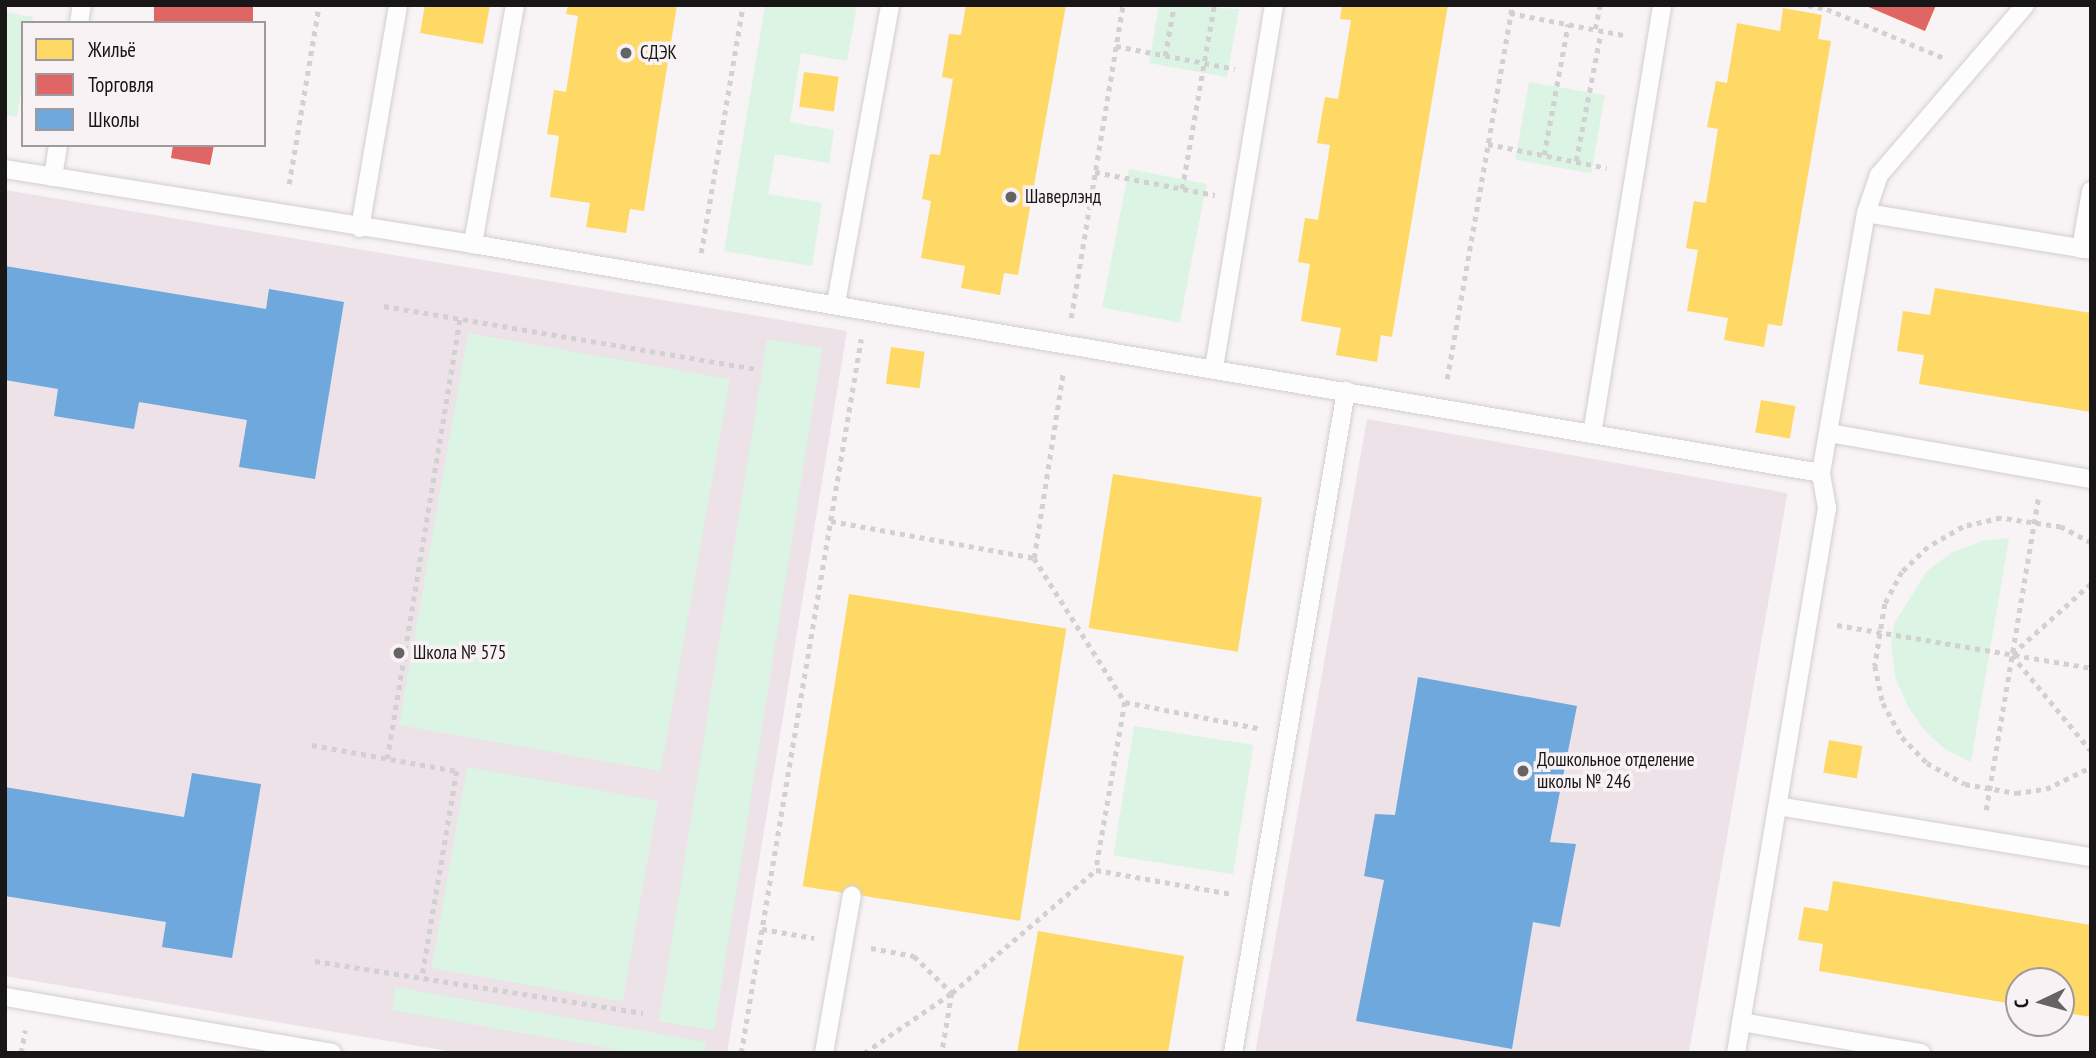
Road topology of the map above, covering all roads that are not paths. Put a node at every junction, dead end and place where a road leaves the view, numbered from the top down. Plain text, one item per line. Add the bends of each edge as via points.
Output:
1 (398, 5) edge
2 (515, 5) edge
3 (890, 5) edge
4 (1274, 5) edge
5 (1662, 5) edge
6 (2025, 5) edge
7 (58, 147) edge
8 (5, 169) edge
9 (53, 177) junction
10 (2091, 191) edge
11 (1866, 213) junction
12 (360, 228) junction
13 (473, 244) junction
14 (2086, 249) edge
15 (836, 303) junction
16 (1214, 369) junction
17 (1346, 391) junction
18 (1829, 433) junction
19 (1592, 434) junction
20 (1821, 473) junction
21 (2091, 479) edge
22 (1777, 806) junction
23 (2091, 857) edge
24 (852, 895) dead end
25 (5, 997) edge
26 (1741, 1022) junction
27 (257, 1046) edge
28 (332, 1053) edge
29 (824, 1053) edge
30 (1233, 1053) edge
31 (1736, 1053) edge
32 (1921, 1053) edge

1 - 12 lane
2 - 13 lane
3 - 15 lane
4 - 16 lane
5 - 19 lane
6 - 11 lane via 1879,175
7 - 9 lane
8 - 9 lane
9 - 12 lane
10 - 14 lane
11 - 14 lane
11 - 18 lane
12 - 13 lane
13 - 15 lane
15 - 16 lane
16 - 17 lane
17 - 19 lane
17 - 30 lane
18 - 20 lane
18 - 21 lane
19 - 20 lane
20 - 22 lane via 1827,508
22 - 23 lane
22 - 26 lane
24 - 29 lane
25 - 27 lane
26 - 31 lane
26 - 32 lane
27 - 28 lane

